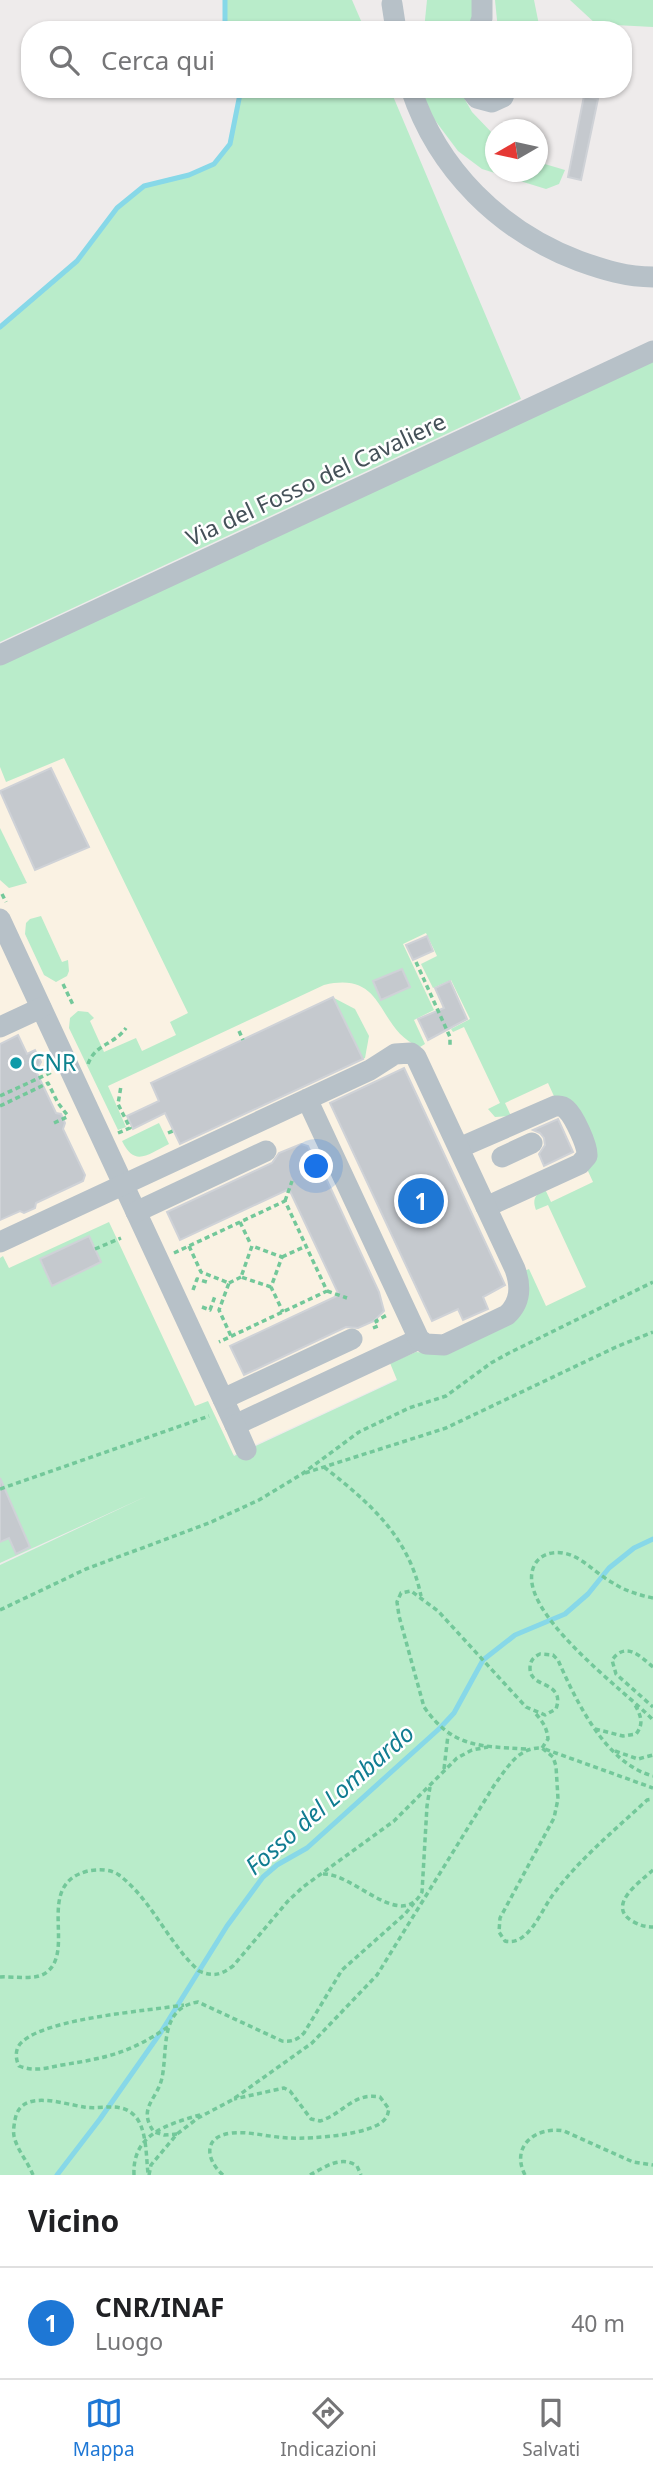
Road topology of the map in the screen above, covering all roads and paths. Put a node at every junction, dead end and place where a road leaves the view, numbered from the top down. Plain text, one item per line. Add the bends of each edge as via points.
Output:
1 (392, 4) dead end
2 (395, 21) edge
3 (414, 98) edge
4 (477, 98) edge
5 (500, 98) edge
6 (653, 277) edge
7 (653, 351) edge
8 (0, 656) edge
9 (0, 919) edge
10 (416, 962) dead end
11 (63, 984) dead end
12 (74, 1007) dead end
13 (41, 1008) junction
14 (0, 1027) edge
15 (126, 1028) dead end
16 (239, 1031) dead end
17 (243, 1040) dead end
18 (450, 1045) dead end
19 (87, 1067) dead end
20 (57, 1069) dead end
21 (121, 1086) dead end
22 (0, 1096) edge
23 (307, 1098) junction
24 (0, 1106) edge
25 (78, 1113) dead end
26 (69, 1116) junction
27 (54, 1123) dead end
28 (130, 1128) dead end
29 (175, 1130) dead end
30 (168, 1133) dead end
31 (532, 1143) dead end
32 (459, 1148) junction
33 (266, 1151) dead end
34 (502, 1157) dead end
35 (292, 1181) dead end
36 (123, 1185) junction
37 (285, 1200) junction
38 (486, 1207) junction
39 (136, 1212) junction
40 (240, 1222) junction
41 (121, 1238) dead end
42 (0, 1242) edge
43 (306, 1245) junction
44 (188, 1246) junction
45 (252, 1246) junction
46 (95, 1250) dead end
47 (169, 1256) dead end
48 (282, 1257) junction
49 (241, 1276) junction
50 (653, 1282) edge
51 (210, 1283) dead end
52 (229, 1283) junction
53 (271, 1287) junction
54 (327, 1291) junction
55 (192, 1294) dead end
56 (215, 1296) dead end
57 (347, 1298) dead end
58 (196, 1305) dead end
59 (394, 1310) dead end
60 (283, 1312) junction
61 (373, 1328) dead end
62 (653, 1332) edge
63 (231, 1336) junction
64 (352, 1339) dead end
65 (419, 1339) junction
66 (211, 1346) dead end
67 (228, 1411) junction
68 (246, 1450) dead end
69 (324, 1467) junction
70 (302, 1474) junction
71 (0, 1489) edge
72 (421, 1596) junction
73 (653, 1598) edge
74 (0, 1610) edge
75 (653, 1667) edge
76 (633, 1701) junction
77 (653, 1707) edge
78 (532, 1711) junction
79 (653, 1720) edge
80 (595, 1728) junction
81 (447, 1733) junction
82 (488, 1746) junction
83 (542, 1748) junction
84 (526, 1749) junction
85 (614, 1750) junction
86 (653, 1755) edge
87 (444, 1770) junction
88 (653, 1776) edge
89 (431, 1784) junction
90 (653, 1788) edge
91 (653, 1799) edge
92 (653, 1870) edge
93 (323, 1874) junction
94 (414, 1903) junction
95 (653, 1927) edge
96 (0, 1978) edge
97 (186, 2004) junction
98 (168, 2027) junction
99 (232, 2100) junction
100 (211, 2111) junction
101 (153, 2132) junction
102 (177, 2134) junction
103 (144, 2141) junction
104 (653, 2165) edge
105 (33, 2175) edge
106 (134, 2175) edge
107 (149, 2175) edge
108 (223, 2175) edge
109 (310, 2175) edge
110 (361, 2175) edge
111 (525, 2175) edge

1 - 2 street
3 - 6 street via 438,150 496,214 570,257 614,272
4 - 5 street via 488,102
7 - 8 street, Via del Fosso del Cavaliere
9 - 13 street
10 - 18 path
11 - 12 path
13 - 14 street
13 - 36 street
15 - 19 path via 118,1039 92,1055
16 - 17 path
20 - 22 path
21 - 28 path via 118,1104
23 - 32 street via 395,1054 411,1053
23 - 36 street
23 - 65 street via 376,1224
24 - 26 path via 48,1083
25 - 26 path
26 - 27 path
29 - 30 path
31 - 34 street
32 - 38 street
32 - 38 street via 555,1106 569,1111 586,1145 587,1156 580,1164
33 - 39 street
35 - 37 path
36 - 39 street
36 - 42 street
37 - 40 path
37 - 43 path
38 - 65 street via 519,1280 513,1309 444,1345
39 - 67 street
40 - 44 path
40 - 45 path
41 - 46 path
43 - 48 path
43 - 54 path
44 - 47 path
44 - 52 path via 201,1272
45 - 48 path
45 - 49 path
48 - 53 path
49 - 52 path
49 - 53 path
50 - 70 path via 500,1358 446,1396 359,1432
51 - 55 path via 197,1279
52 - 63 path via 219,1310
53 - 60 path
54 - 57 path
54 - 60 path
56 - 58 path via 210,1310
59 - 61 path
60 - 63 path
62 - 69 path via 446,1428
63 - 66 path
64 - 67 street
65 - 67 street
67 - 68 street
67 - 71 path
69 - 70 path
69 - 72 path via 366,1500 395,1534 416,1575
70 - 74 path via 232,1514 86,1569
72 - 78 path
72 - 81 path via 401,1593 399,1616 424,1707
73 - 76 path via 615,1585 562,1553 541,1557 532,1571 534,1592 547,1617 600,1674
75 - 77 path via 628,1650 612,1660 616,1674
76 - 79 path
76 - 80 path via 642,1722 636,1734 623,1736
78 - 80 path via 549,1714 558,1704 555,1691 531,1673 535,1657 549,1653 558,1660 577,1703
78 - 83 path via 547,1732
80 - 85 path
81 - 82 path
81 - 87 path
82 - 84 path
82 - 87 path via 457,1758
83 - 84 path
83 - 90 path
83 - 91 path via 556,1766 558,1799 554,1818 500,1918 499,1932 505,1941 526,1935 586,1857
84 - 99 path via 495,1784 377,1975 312,2043
85 - 86 path via 638,1759
85 - 88 path via 640,1772
87 - 89 path
89 - 93 path via 394,1821
89 - 94 path via 422,1892
92 - 95 path via 622,1902 622,1910 626,1918
93 - 94 path via 342,1877 390,1905
93 - 96 path via 288,1901 233,1965 218,1975 192,1965 118,1874 83,1872 62,1892 54,1966 45,1975
94 - 97 path via 342,1970 298,2039 282,2041 208,2005
97 - 98 path
97 - 98 path via 88,2019 32,2035 20,2043 17,2061 33,2070 94,2061 130,2050
98 - 101 path via 160,2084 146,2111
99 - 100 path
99 - 108 path via 284,2088 311,2119 320,2121 350,2101 368,2096 380,2097 389,2109 384,2121 375,2126 320,2137 221,2136 209,2152
100 - 101 path
100 - 102 path
101 - 102 path
101 - 103 path
102 - 107 path via 151,2165
103 - 105 path via 137,2118 118,2107 28,2101 16,2114 14,2136
103 - 106 path via 137,2150
103 - 107 path
104 - 111 path via 634,2162 552,2129 534,2135 524,2145 520,2160
109 - 110 path via 344,2161 357,2166

